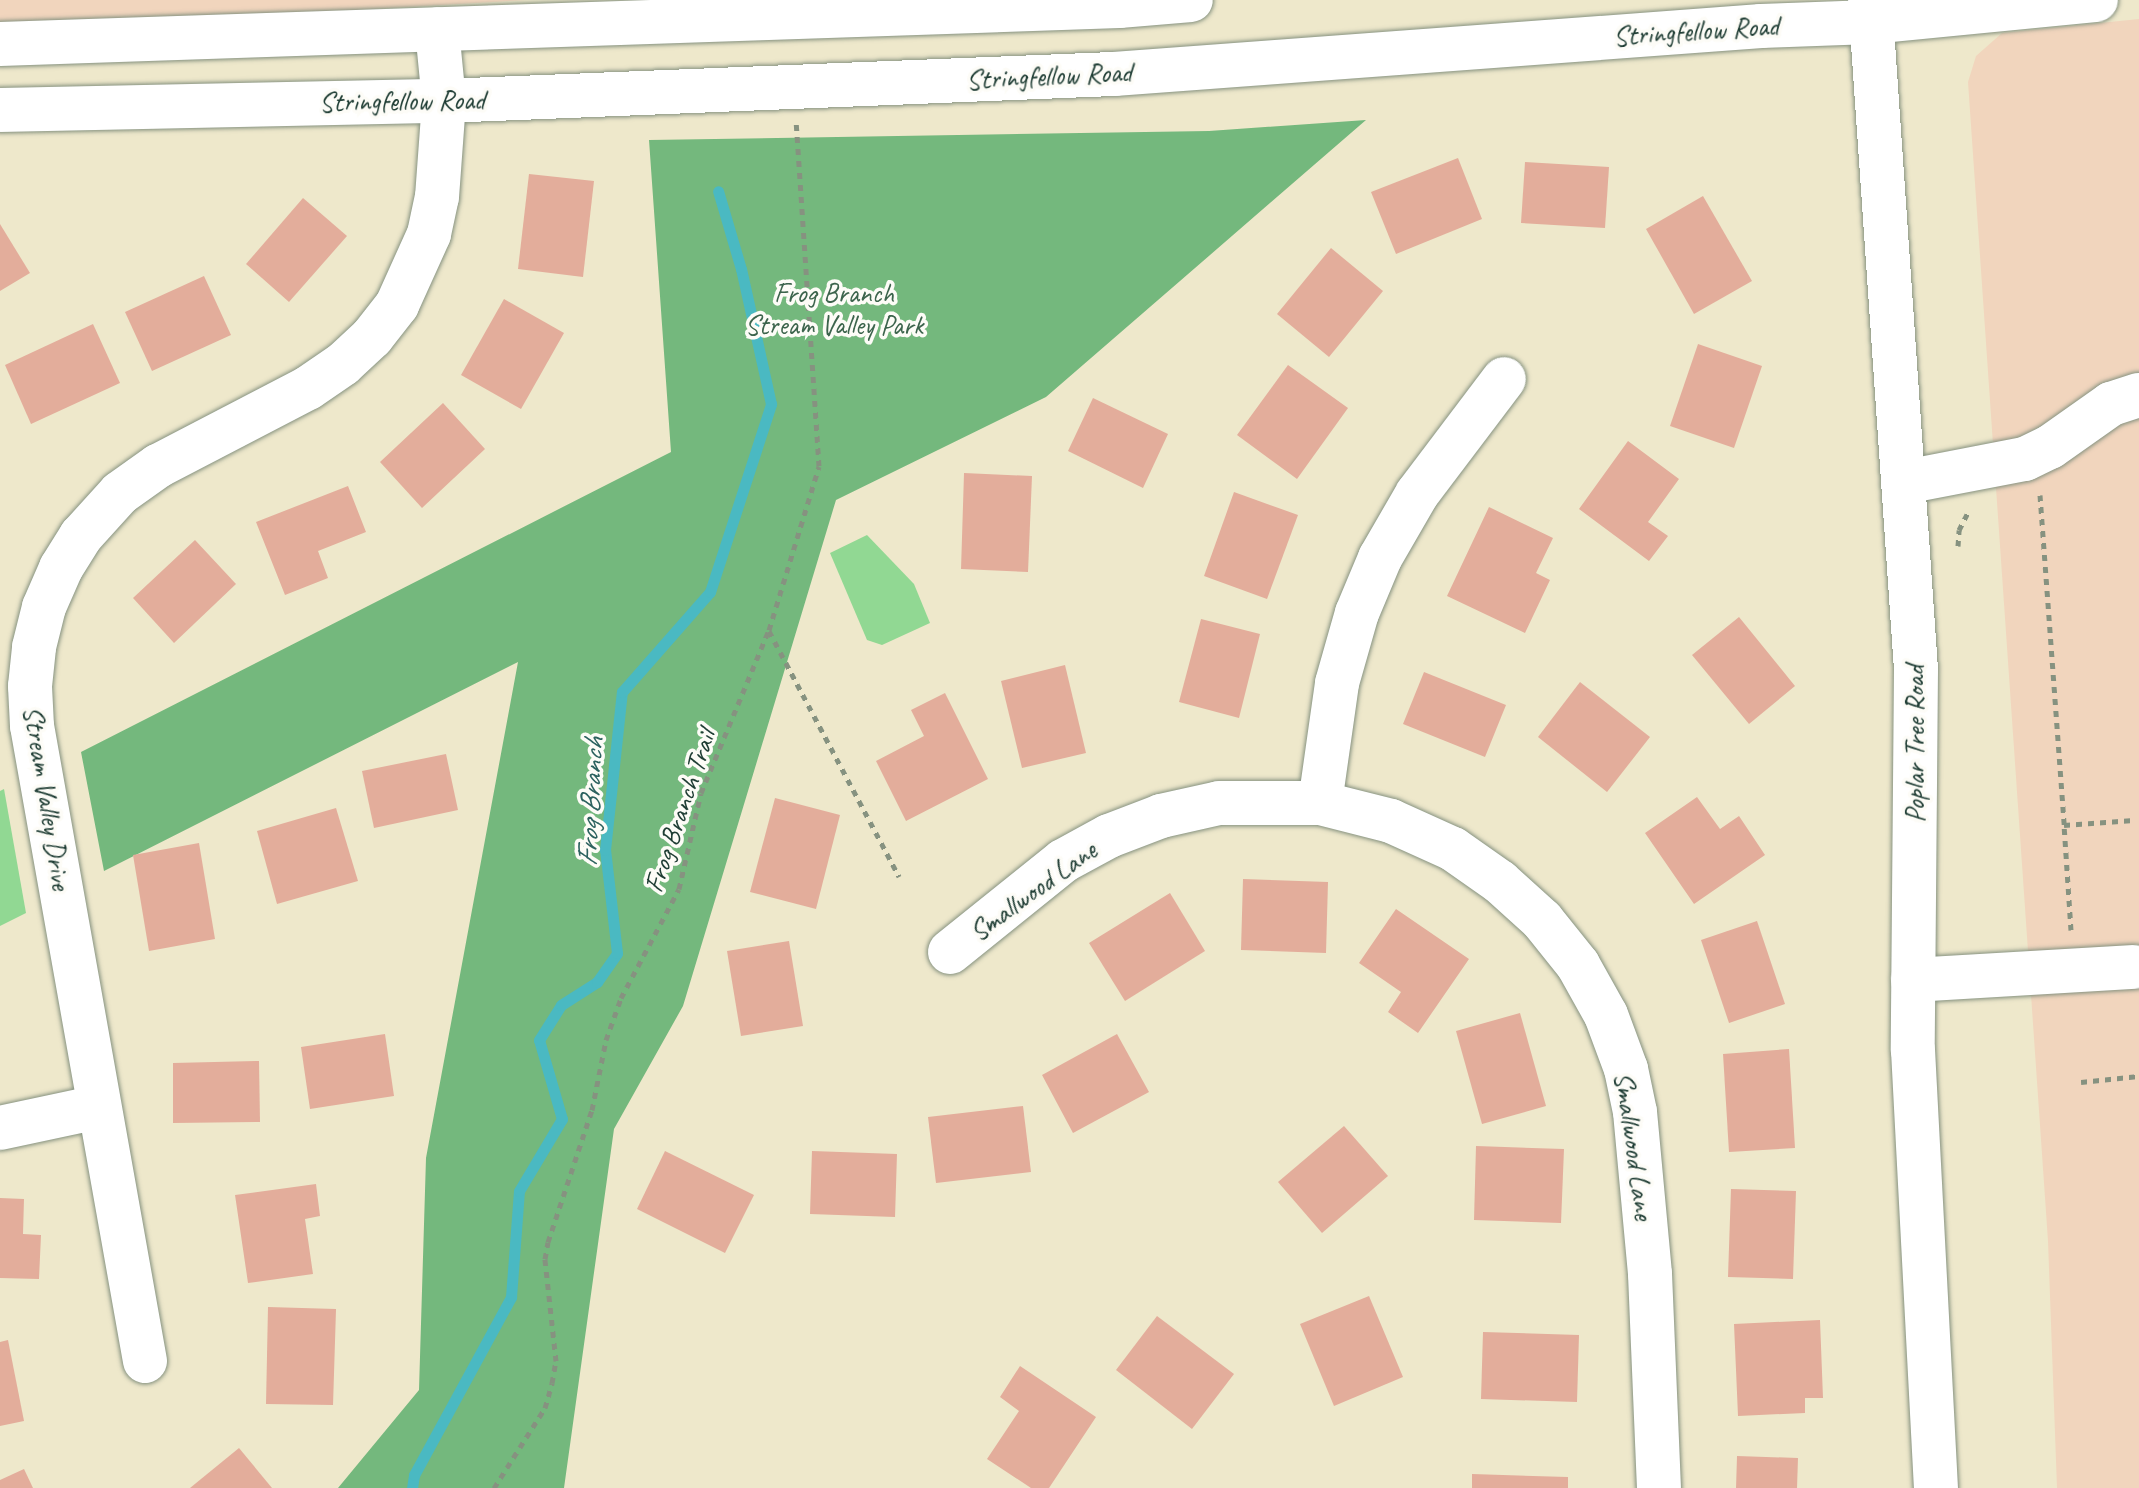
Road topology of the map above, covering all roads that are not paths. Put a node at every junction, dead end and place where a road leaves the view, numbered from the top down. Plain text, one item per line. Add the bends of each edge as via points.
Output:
1 (1191, 0) edge
2 (2096, 0) edge
3 (1871, 11) edge
4 (437, 29) junction
5 (0, 44) edge
6 (444, 101) junction
7 (0, 110) edge
8 (1504, 379) dead end
9 (2139, 395) edge
10 (1905, 482) junction
11 (1320, 803) junction
12 (950, 952) dead end
13 (2137, 964) edge
14 (1913, 980) junction
15 (98, 1107) junction
16 (0, 1128) edge
17 (145, 1361) dead end
18 (1659, 1488) edge
19 (1936, 1488) edge

1 - 4 main road
2 - 3 main road, Stringfellow Road
3 - 6 main road, Stringfellow Road via 1761,26 1114,74
3 - 10 main road, Poplar Tree Road
4 - 5 main road
4 - 6 main road, Stream Valley Drive
6 - 7 main road, Stringfellow Road
6 - 15 main road, Stream Valley Drive via 429,234 397,305 372,337 308,388 158,466 120,493 81,536 44,607 30,686 32,726
8 - 11 main road via 1417,494 1380,558 1337,683
9 - 10 main road via 2111,404 2025,459
10 - 14 main road, Poplar Tree Road via 1916,669
11 - 12 main road, Smallwood Lane via 1219,803 1161,816 1109,836 1063,861
11 - 18 main road, Smallwood Lane via 1391,821 1453,849 1500,882 1542,920 1578,965 1606,1015 1635,1112 1650,1274
13 - 14 main road
14 - 19 main road, Poplar Tree Road
15 - 16 main road
15 - 17 main road, Stream Valley Drive

